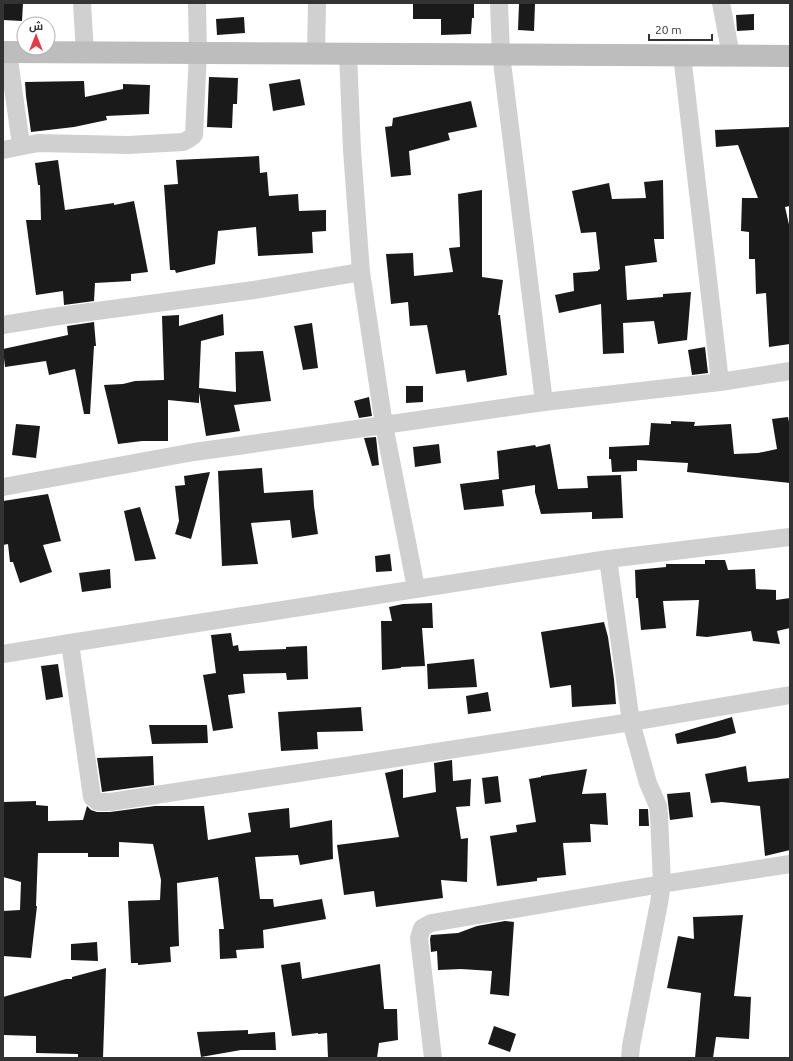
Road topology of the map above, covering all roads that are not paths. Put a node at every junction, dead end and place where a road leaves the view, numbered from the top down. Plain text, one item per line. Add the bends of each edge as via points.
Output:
1 (82, 3) edge
2 (197, 3) edge
3 (316, 3) edge
4 (499, 3) edge
5 (721, 3) edge
6 (5, 52) edge
7 (85, 53) junction
8 (198, 53) junction
9 (316, 54) junction
10 (348, 54) junction
11 (501, 54) junction
12 (682, 56) junction
13 (731, 56) junction
14 (790, 56) edge
15 (21, 145) junction
16 (3, 150) edge
17 (361, 272) junction
18 (3, 325) edge
19 (790, 371) edge
20 (720, 382) junction
21 (544, 402) junction
22 (384, 425) junction
23 (3, 487) edge
24 (790, 537) edge
25 (608, 559) junction
26 (416, 588) junction
27 (70, 643) junction
28 (3, 654) edge
29 (790, 695) edge
30 (631, 722) junction
31 (790, 864) edge
32 (662, 884) junction
33 (433, 1058) edge
34 (630, 1058) edge

1 - 7 street
2 - 8 street
3 - 9 street
4 - 11 street
5 - 13 street
6 - 7 street
6 - 15 street
7 - 8 street
8 - 9 street
8 - 15 street via 194,135 189,139 183,142 128,145
9 - 10 street
10 - 11 street
10 - 17 street
11 - 12 street
11 - 21 street
12 - 13 street
12 - 20 street
13 - 14 street
15 - 16 street
17 - 18 street via 254,290
17 - 22 street
19 - 20 street
20 - 21 street
21 - 22 street
22 - 23 street via 194,452
22 - 26 street
24 - 25 street
25 - 26 street
25 - 30 street
26 - 27 street
27 - 28 street
27 - 30 street via 92,796 98,802
29 - 30 street
30 - 32 street via 658,810
31 - 32 street
32 - 33 street via 431,923 422,928 419,938
32 - 34 street

